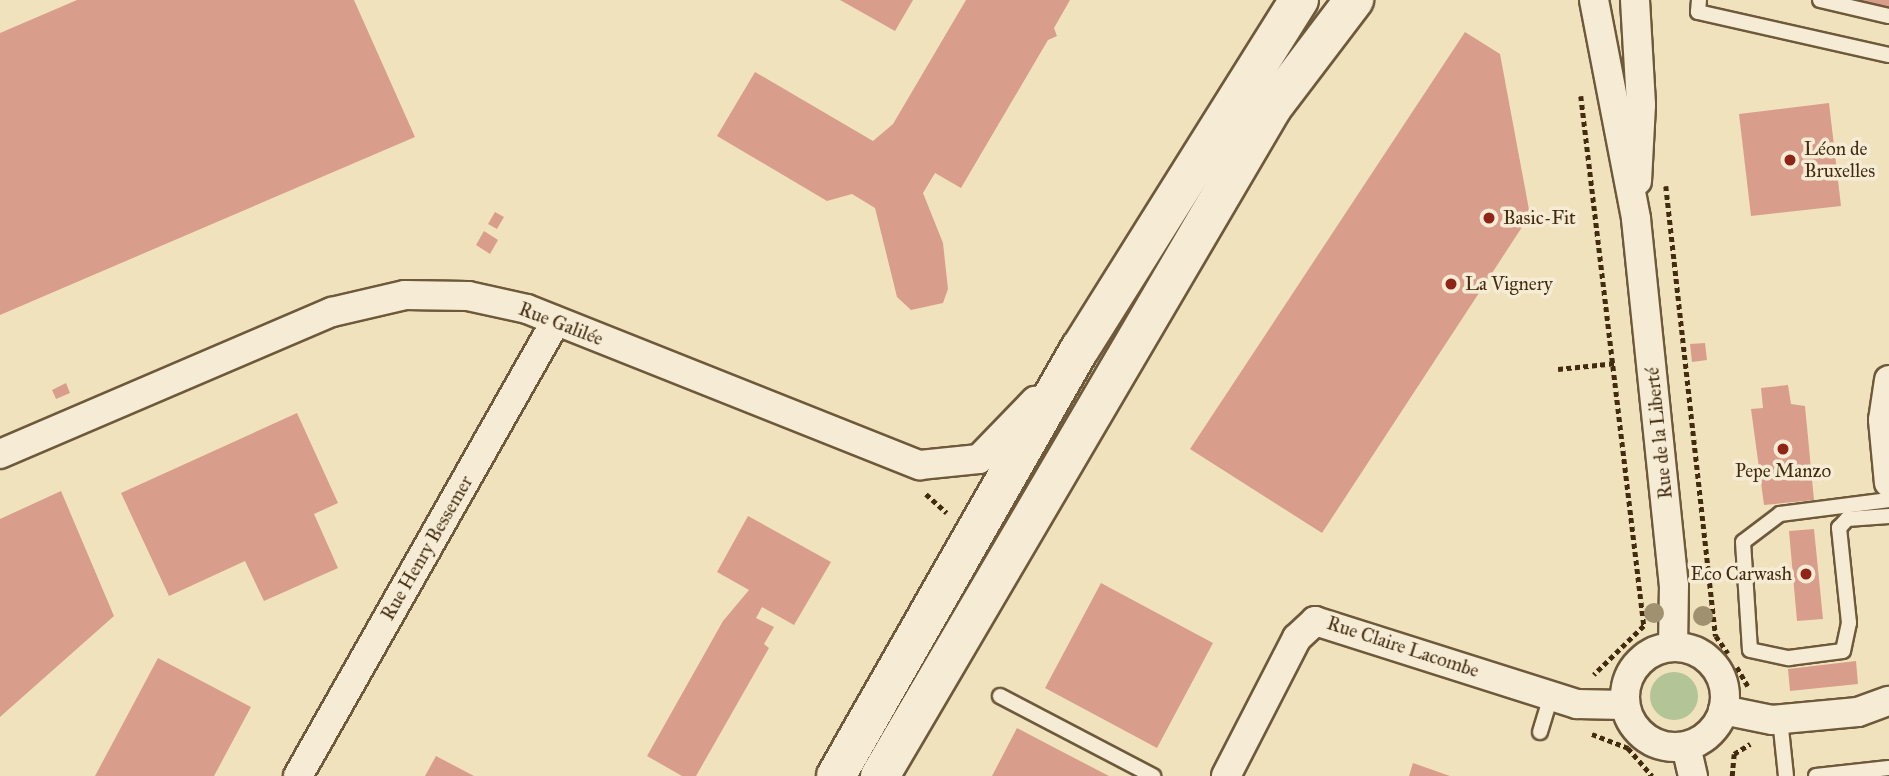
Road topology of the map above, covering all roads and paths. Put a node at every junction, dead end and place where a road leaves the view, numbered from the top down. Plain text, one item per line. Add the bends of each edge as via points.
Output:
1 (1299, 0) edge
2 (1354, 0) edge
3 (1594, 0) edge
4 (1635, 0) edge
5 (1699, 0) edge
6 (1820, 0) edge
7 (1889, 16) edge
8 (1889, 55) edge
9 (1578, 81) dead end
10 (1664, 175) dead end
11 (1636, 219) junction
12 (556, 321) junction
13 (1080, 349) junction
14 (1615, 363) junction
15 (1558, 369) dead end
16 (1889, 380) edge
17 (0, 454) edge
18 (1889, 483) edge
19 (1889, 500) edge
20 (1889, 516) edge
21 (1673, 647) junction
22 (1000, 696) dead end
23 (1564, 699) junction
24 (1889, 701) edge
25 (1625, 705) junction
26 (1736, 714) junction
27 (1780, 719) junction
28 (1539, 732) dead end
29 (1685, 746) junction
30 (1889, 768) edge
31 (298, 776) edge
32 (836, 776) edge
33 (880, 776) edge
34 (1153, 776) edge
35 (1226, 776) edge
36 (1652, 776) edge
37 (1693, 776) edge
38 (1732, 776) edge
39 (1786, 776) edge
40 (1816, 776) edge

1 - 13 street
2 - 33 street via 1272,107
3 - 11 street, Rue de la Liberté
4 - 11 street, Rue de la Liberté via 1642,105
5 - 8 lane via 1698,12
6 - 7 lane
9 - 14 path
10 - 26 path via 1716,636 1748,684
11 - 21 street, Rue de la Liberté via 1674,585
12 - 13 street, Rue Galilée via 868,449 936,467 966,465 988,454
12 - 17 street, Rue Galilée via 468,296 368,301
12 - 31 street, Rue Henry Bessemer
13 - 32 street
14 - 15 path
14 - 23 path via 1644,626 1610,664
16 - 18 street via 1883,420
19 - 20 lane via 1780,514 1743,542 1750,650 1789,658 1843,650 1849,623 1839,528 1847,519
21 - 25 street via 1639,662 1627,682
21 - 26 street via 1696,652 1714,667
22 - 34 lane
23 - 25 street, Rue Claire Lacombe
23 - 28 lane
23 - 35 street, Rue Claire Lacombe via 1315,621 1297,638
23 - 36 path via 1570,725 1629,748
24 - 27 street via 1858,712
25 - 29 street via 1644,736
26 - 27 street
26 - 29 street
26 - 38 path via 1750,747 1734,754
27 - 39 lane
29 - 37 street
30 - 40 lane

